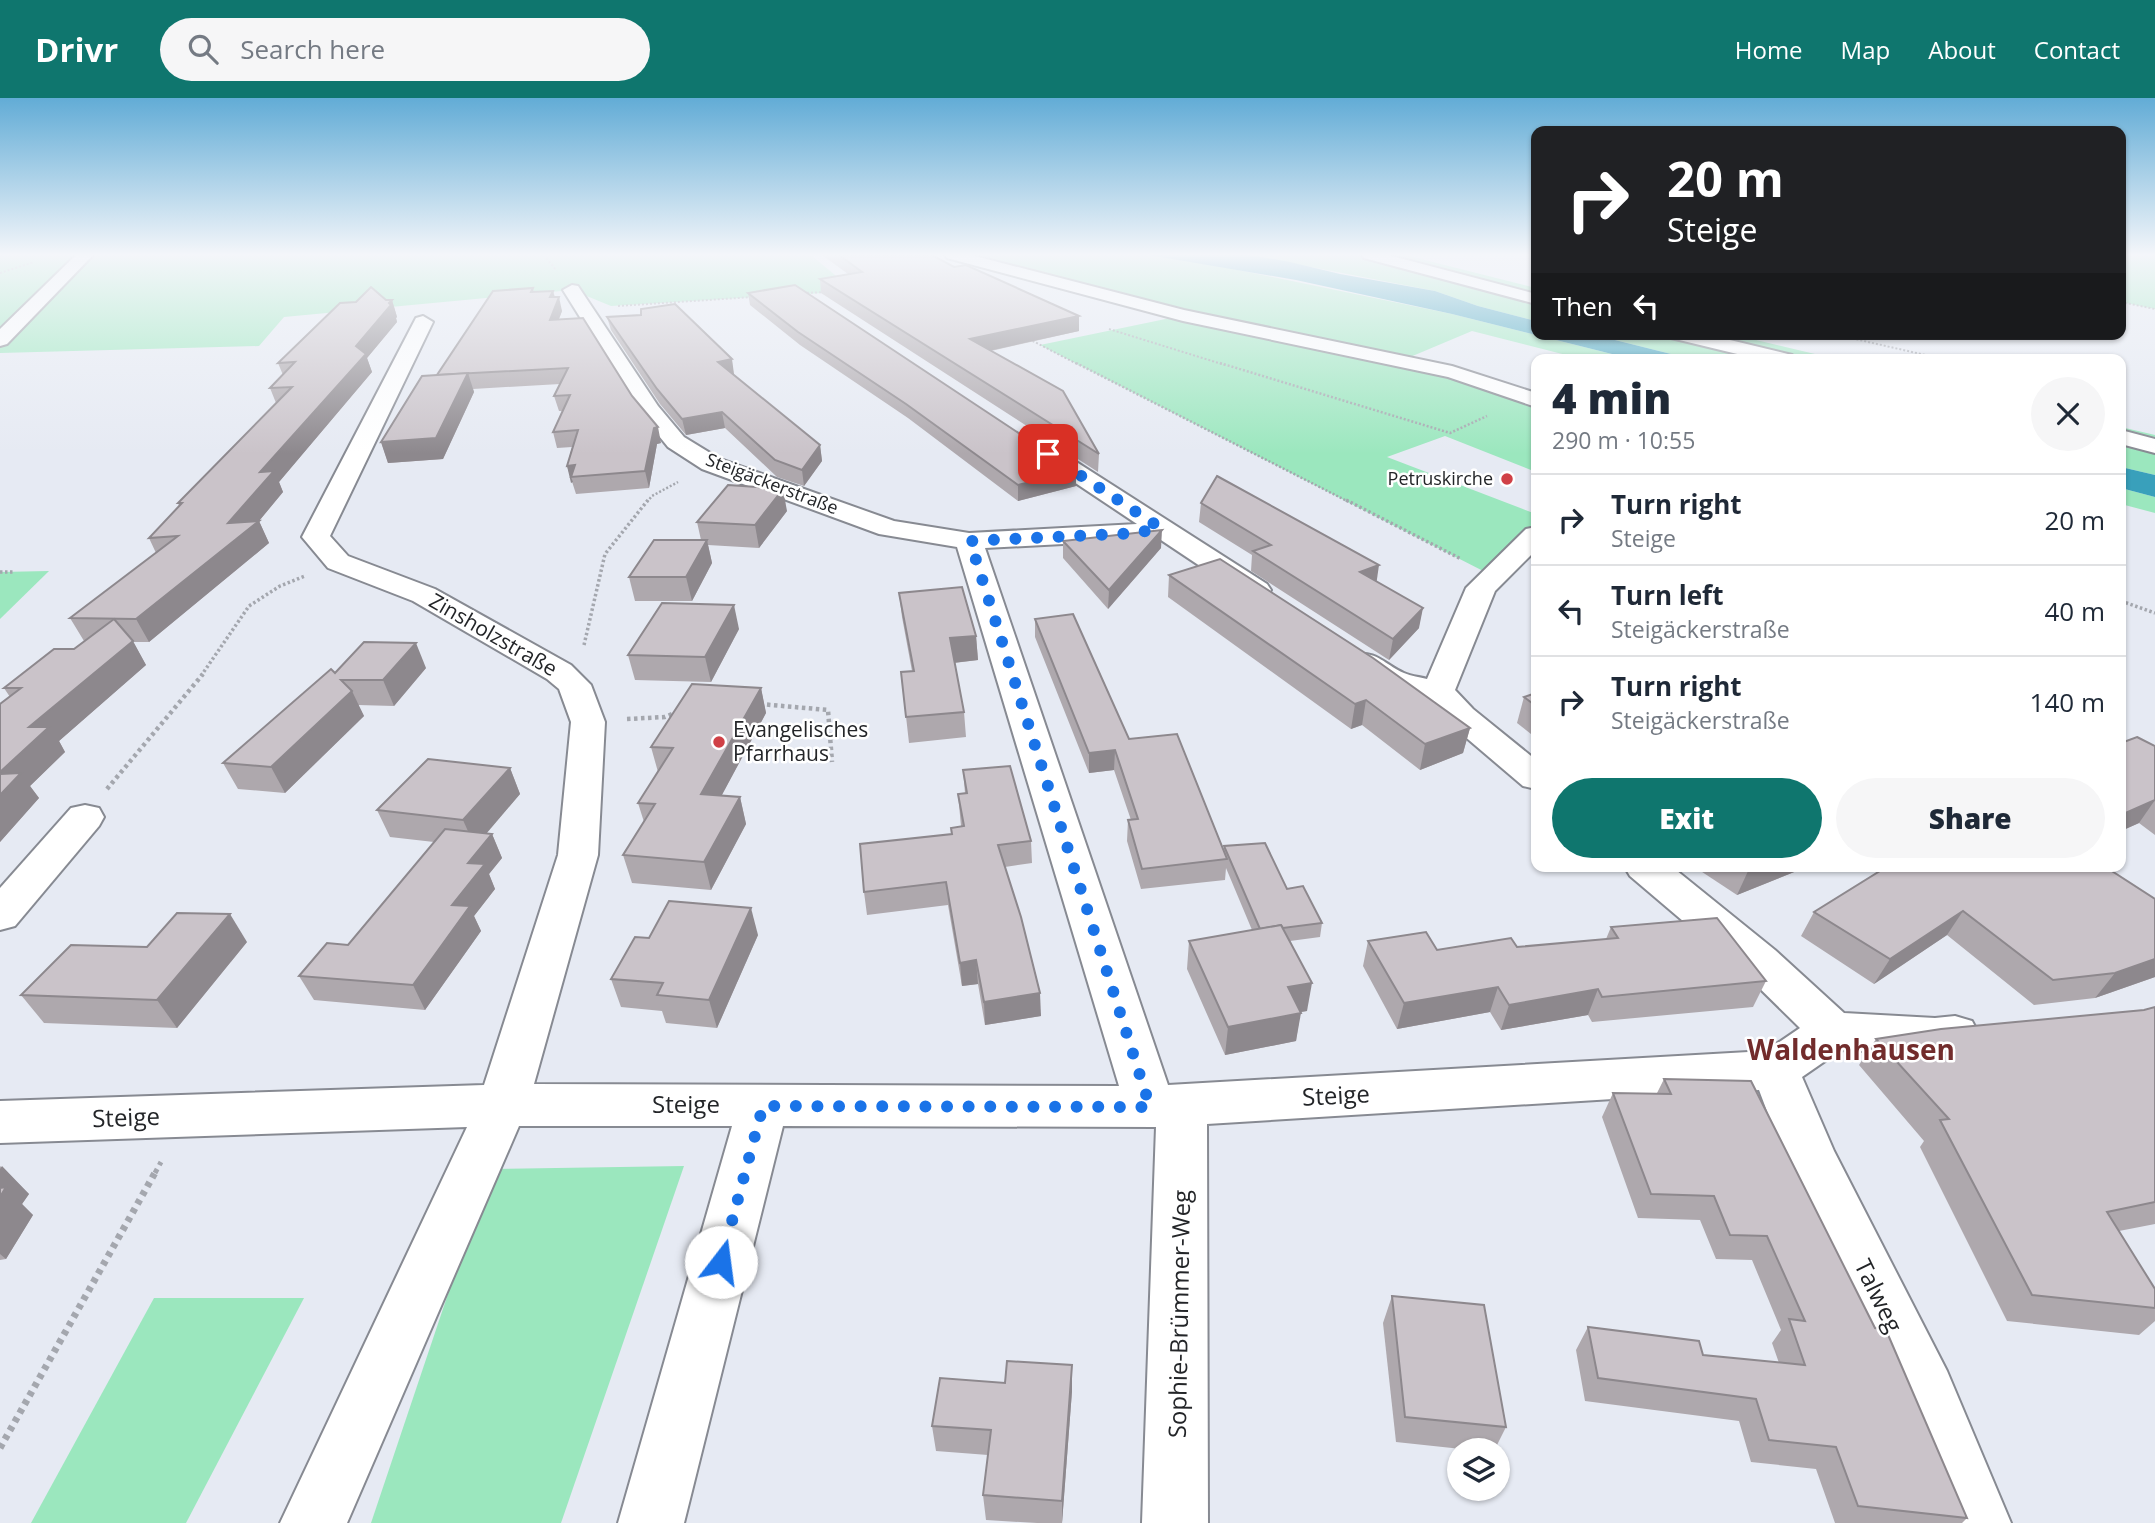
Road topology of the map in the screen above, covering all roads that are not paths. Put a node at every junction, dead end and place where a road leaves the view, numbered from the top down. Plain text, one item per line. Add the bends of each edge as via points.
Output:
1 (18, 322) edge
2 (423, 322) dead end
3 (592, 322) edge
4 (1214, 322) edge
5 (0, 340) edge
6 (1704, 340) edge
7 (1764, 354) edge
8 (1531, 397) edge
9 (1010, 429) edge
10 (2126, 439) edge
11 (2155, 446) edge
12 (1159, 527) junction
13 (1531, 540) edge
14 (970, 541) junction
15 (1275, 603) edge
16 (1345, 649) edge
17 (1438, 692) junction
18 (1531, 774) edge
19 (85, 817) road end
20 (1651, 872) edge
21 (0, 915) edge
22 (2001, 1029) edge
23 (1833, 1031) junction
24 (1775, 1070) junction
25 (503, 1105) junction
26 (763, 1106) junction
27 (1165, 1106) junction
28 (0, 1122) edge
29 (313, 1523) edge
30 (651, 1523) edge
31 (1175, 1523) edge
32 (1978, 1523) edge

1 - 5 street
2 - 25 street, Zinsholzstraße via 316,537 338,562 424,595 559,672 574,685 588,722 578,855
3 - 14 street, Steigäckerstraße via 649,410 676,442 711,464 889,528
4 - 8 street via 1452,372
6 - 7 street
9 - 12 street
10 - 11 street
12 - 14 street, Steigäckerstraße via 1139,533
12 - 15 street
13 - 17 street via 1481,588
14 - 27 street
16 - 17 street via 1392,680
17 - 18 street
19 - 21 street
20 - 23 street via 1759,961
22 - 23 street via 1935,1036
23 - 24 street
24 - 27 street, Steige
24 - 32 street, Talweg via 1810,1156 1925,1393
25 - 26 street, Steige
25 - 28 street, Steige
25 - 29 street
26 - 27 street, Steige
26 - 30 street
27 - 31 street, Sophie-Brümmer-Weg via 1183,1164

